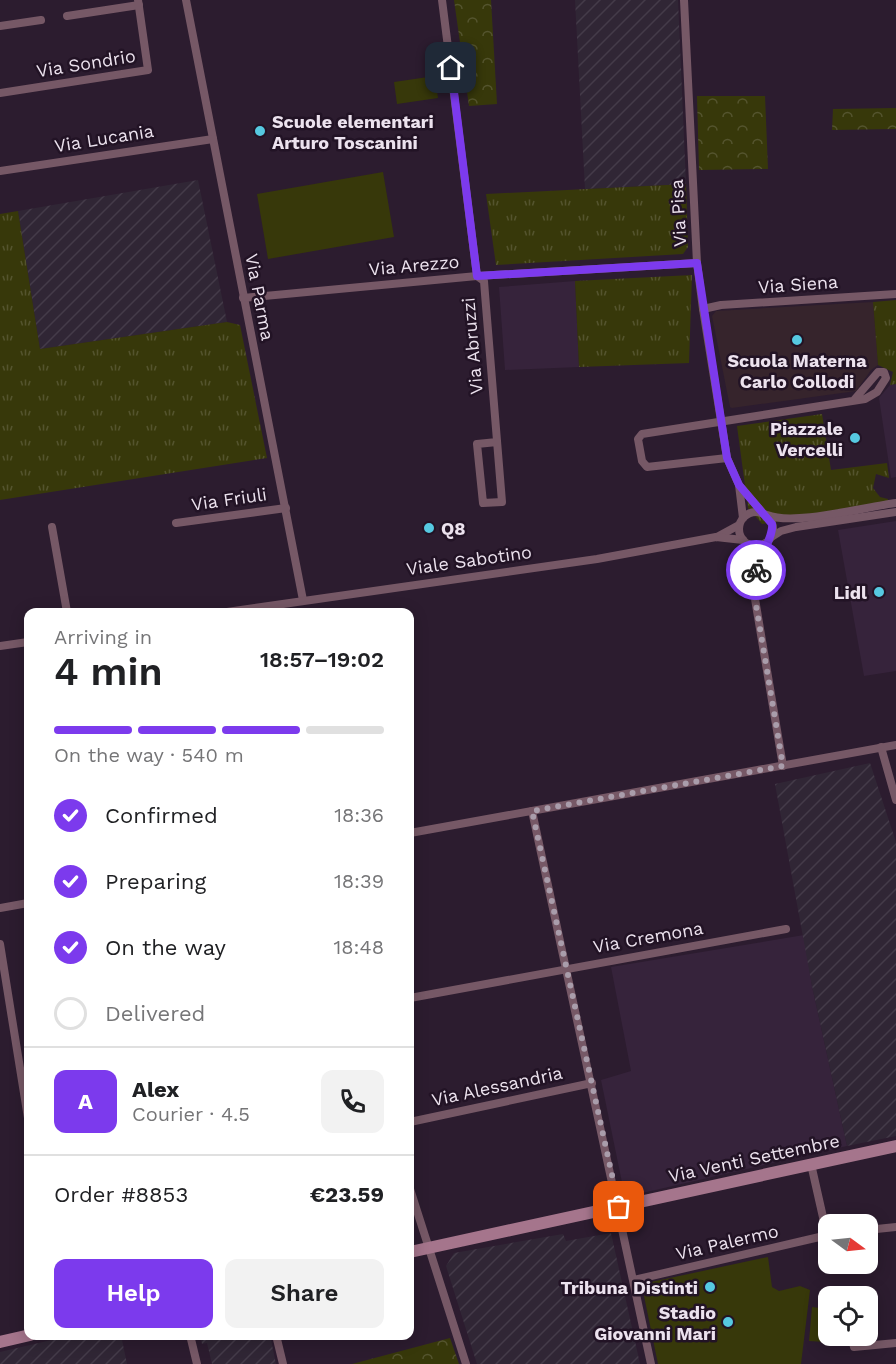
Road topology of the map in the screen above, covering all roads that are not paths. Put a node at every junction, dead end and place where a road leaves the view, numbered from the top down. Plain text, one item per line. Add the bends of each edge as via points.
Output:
1 (186, 0) edge
2 (442, 0) edge
3 (684, 0) edge
4 (139, 3) edge
5 (67, 16) dead end
6 (40, 20) dead end
7 (0, 26) edge
8 (0, 93) edge
9 (213, 138) junction
10 (0, 171) edge
11 (697, 263) junction
12 (477, 276) junction
13 (896, 294) edge
14 (243, 298) junction
15 (703, 309) junction
16 (854, 400) dead end
17 (722, 422) junction
18 (497, 442) junction
19 (727, 458) junction
20 (739, 485) junction
21 (896, 502) edge
22 (286, 508) junction
23 (896, 512) edge
24 (764, 514) junction
25 (741, 521) junction
26 (176, 523) dead end
27 (52, 527) dead end
28 (716, 537) junction
29 (768, 541) junction
30 (746, 542) junction
31 (752, 581) junction
32 (303, 600) junction
33 (66, 608) edge
34 (252, 608) edge
35 (24, 643) edge
36 (0, 646) edge
37 (896, 745) edge
38 (881, 747) junction
39 (783, 766) junction
40 (896, 800) edge
41 (532, 811) junction
42 (414, 832) edge
43 (24, 904) edge
44 (0, 908) edge
45 (786, 929) dead end
46 (0, 944) edge
47 (567, 969) junction
48 (414, 997) edge
49 (592, 1083) junction
50 (24, 1093) edge
51 (414, 1121) edge
52 (896, 1146) edge
53 (811, 1164) junction
54 (414, 1201) edge
55 (619, 1207) junction
56 (823, 1214) edge
57 (896, 1227) edge
58 (878, 1229) edge
59 (818, 1237) edge
60 (429, 1247) junction
61 (414, 1251) edge
62 (634, 1280) junction
63 (24, 1336) edge
64 (191, 1340) edge
65 (277, 1340) edge
66 (0, 1342) edge
67 (896, 1343) edge
68 (878, 1345) edge
69 (197, 1364) edge
70 (283, 1364) edge
71 (466, 1364) edge
72 (651, 1364) edge

1 - 9 street, Via Parma
2 - 12 street, Via Abruzzi
3 - 11 street, Via Pisa
4 - 5 street, Via Sondrio
4 - 8 street, Via Sondrio via 148,70
6 - 7 street
9 - 10 street, Via Lucania
9 - 14 street, Via Parma
11 - 12 street, Via Arezzo
11 - 15 street, Via Pisa
12 - 14 street, Via Arezzo
12 - 18 street, Via Abruzzi via 484,281
13 - 15 street, Via Siena
14 - 22 street, Via Parma
15 - 17 street, Via Pisa
16 - 17 street
17 - 19 street, Via Pisa
17 - 19 street via 642,434 638,439 646,467
18 - 18 street, Via Abruzzi via 477,444 483,503 502,502
19 - 20 street, Via Pisa
20 - 24 street, Via Pisa
20 - 25 street, Via Pisa
21 - 24 street via 796,519
22 - 26 street, Via Friuli
22 - 32 street, Via Parma
23 - 29 street via 795,527
24 - 25 street via 751,512
24 - 29 street via 773,529
25 - 28 street, Viale Sabotino
25 - 30 street via 739,535
27 - 33 street
28 - 30 street, Viale Sabotino
28 - 32 street, Viale Sabotino via 597,559
29 - 30 street
29 - 31 street
30 - 31 street
31 - 39 street
32 - 34 street, Viale Sabotino
35 - 36 street
37 - 38 street
38 - 39 street
38 - 40 street
39 - 41 street
41 - 42 street
41 - 47 street
43 - 44 street
45 - 47 street, Via Cremona
46 - 50 street
47 - 48 street, Via Cremona
47 - 49 street
49 - 51 street, Via Alessandria
49 - 55 street
52 - 53 street, Via Venti Settembre
53 - 55 street, Via Venti Settembre
53 - 56 street
54 - 60 street
55 - 60 street, Via Venti Settembre
55 - 62 street
57 - 58 street
59 - 62 street, Via Palermo
60 - 61 street, Via Venti Settembre
60 - 71 street
62 - 72 street
63 - 66 street
64 - 69 street
65 - 70 street
67 - 68 street

